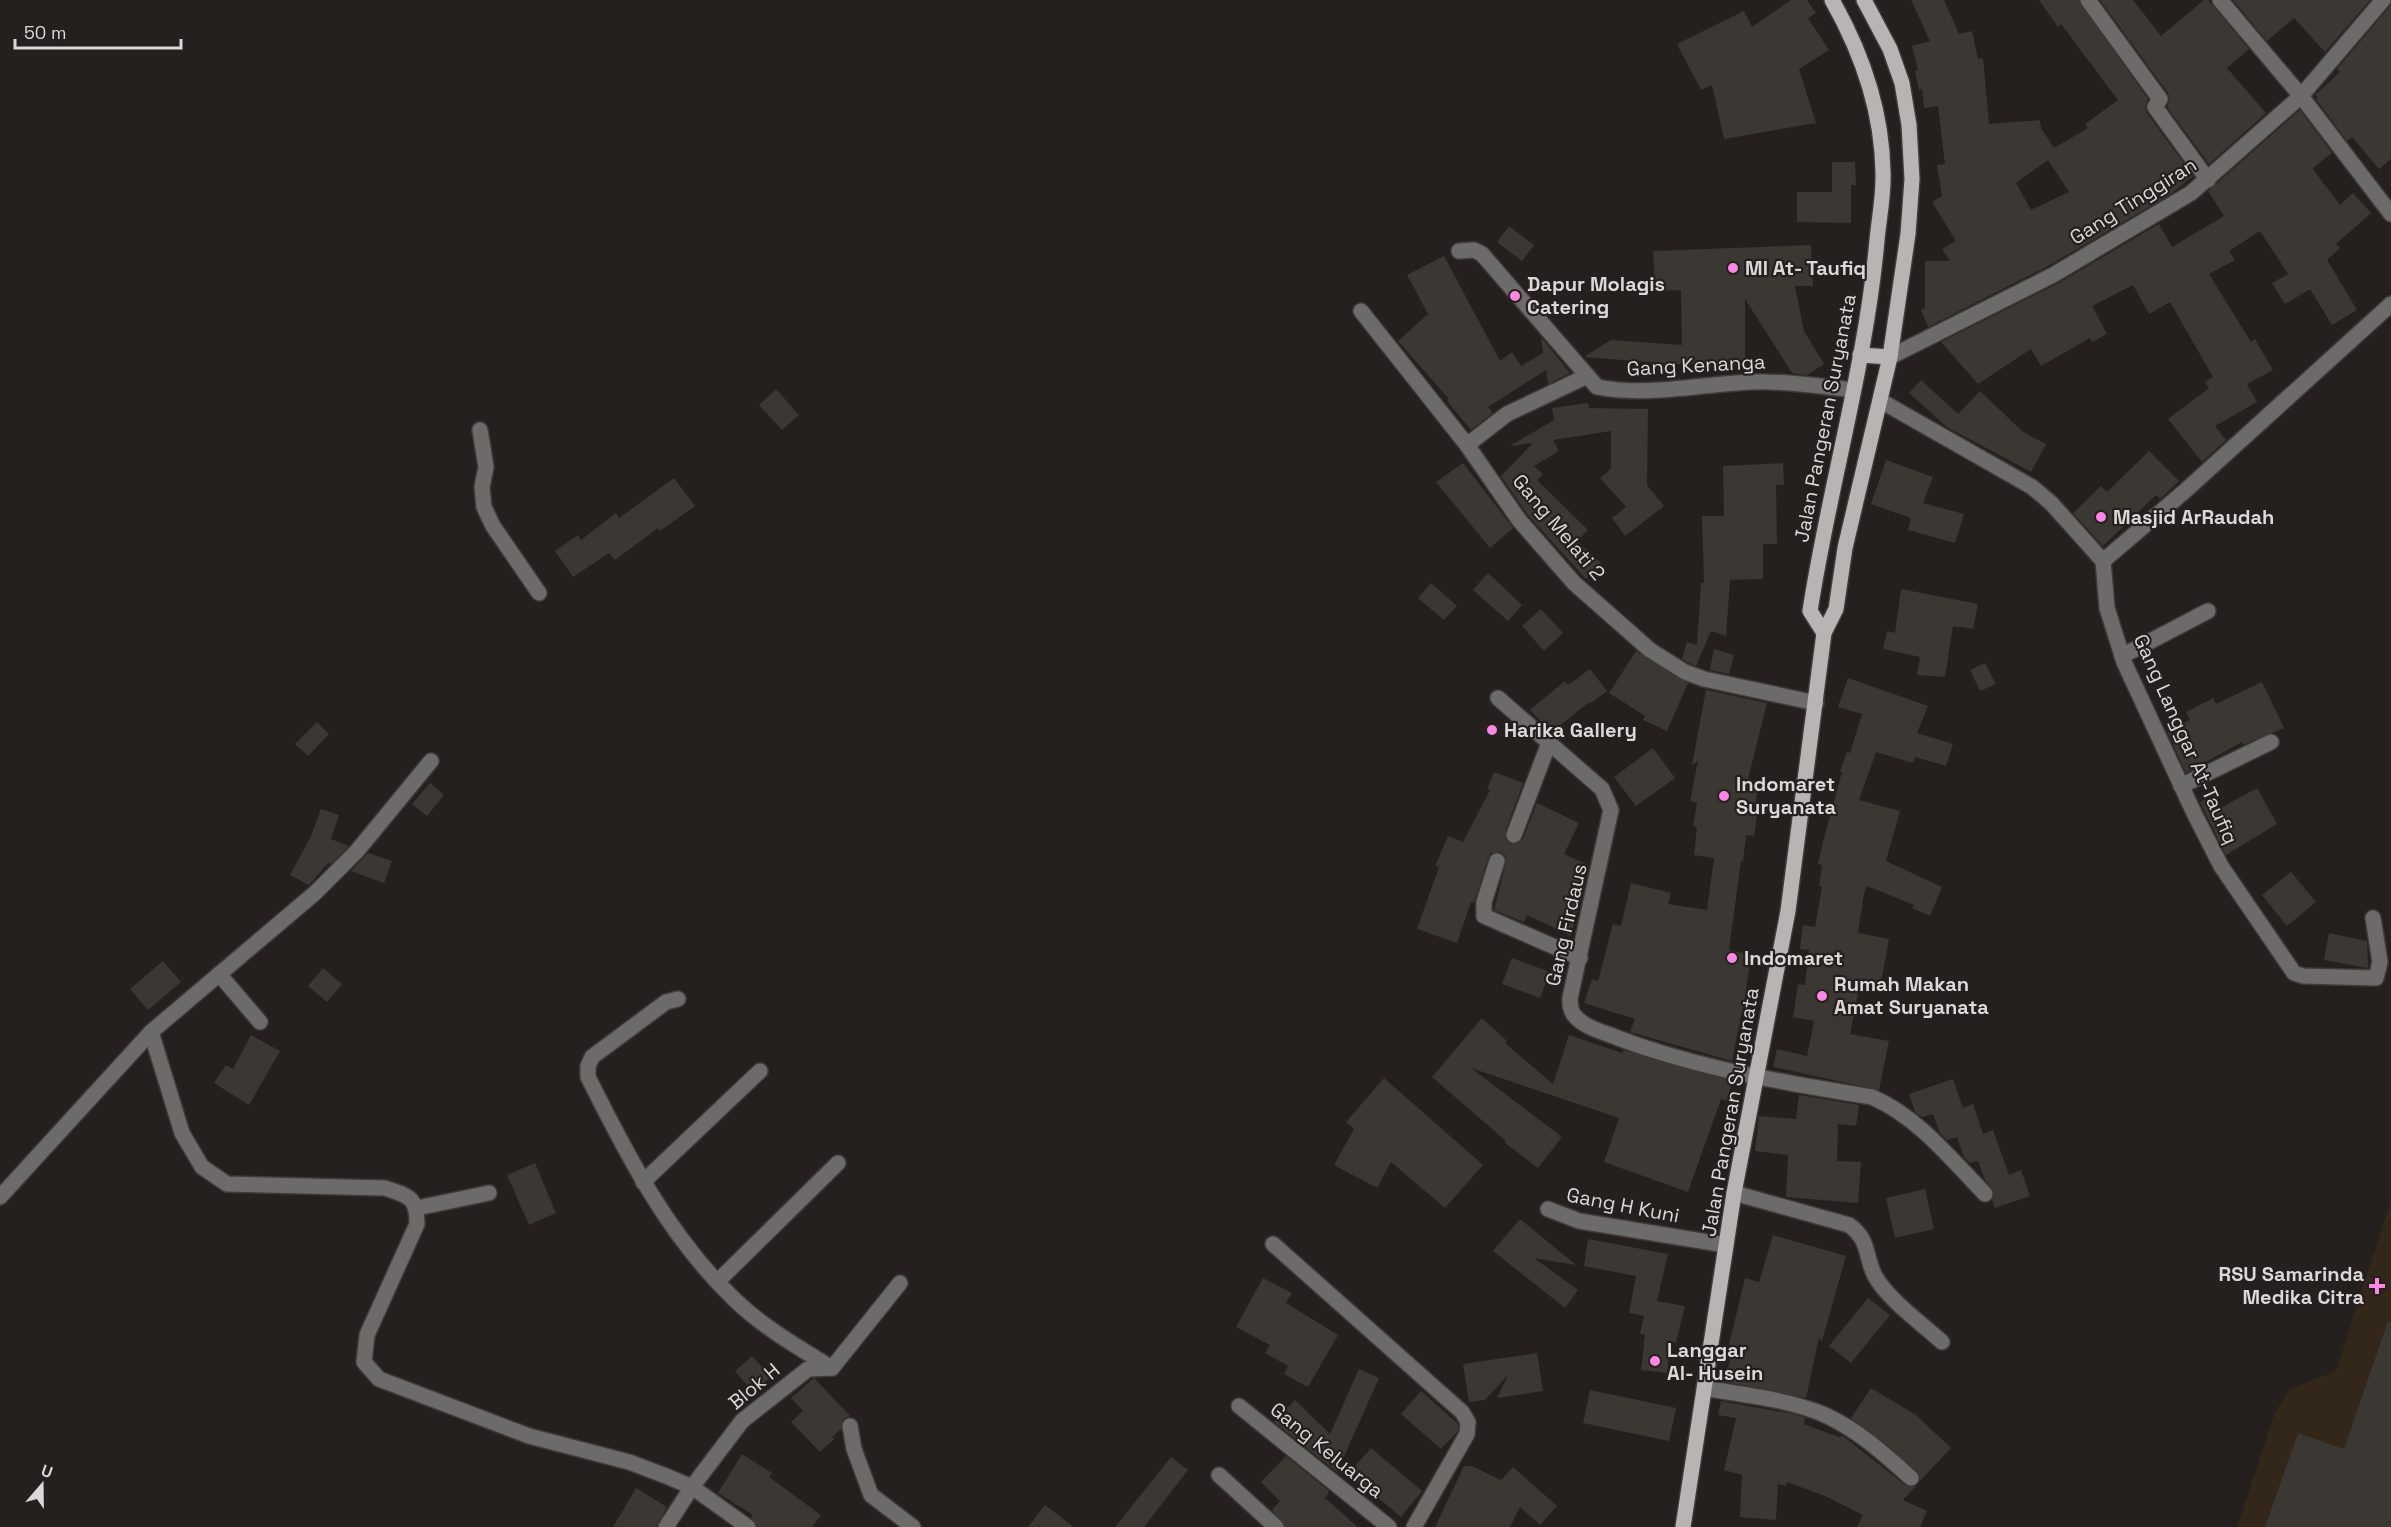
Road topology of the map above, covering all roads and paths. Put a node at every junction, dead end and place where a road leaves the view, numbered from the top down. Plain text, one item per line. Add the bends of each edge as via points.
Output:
1 (1832, 0) edge
2 (1864, 0) edge
3 (2088, 0) edge
4 (2220, 0) edge
5 (2383, 0) edge
6 (2301, 96) junction
7 (2208, 180) junction
8 (2391, 214) edge
9 (1459, 251) dead end
10 (2391, 304) edge
11 (1361, 311) dead end
12 (1860, 355) junction
13 (1890, 357) junction
14 (1587, 376) junction
15 (1853, 390) junction
16 (1881, 401) junction
17 (480, 430) dead end
18 (1467, 445) junction
19 (2103, 561) junction
20 (539, 593) dead end
21 (2208, 611) dead end
22 (1824, 633) junction
23 (2122, 656) junction
24 (1498, 698) dead end
25 (1816, 703) junction
26 (2271, 742) dead end
27 (1550, 743) junction
28 (431, 761) dead end
29 (2181, 786) junction
30 (1514, 835) dead end
31 (1497, 861) dead end
32 (2373, 918) dead end
33 (1580, 958) junction
34 (219, 974) junction
35 (678, 999) dead end
36 (260, 1022) dead end
37 (151, 1032) junction
38 (760, 1071) dead end
39 (1757, 1078) junction
40 (838, 1163) dead end
41 (643, 1182) junction
42 (489, 1193) dead end
43 (1734, 1193) junction
44 (1985, 1194) dead end
45 (0, 1197) edge
46 (417, 1208) junction
47 (1548, 1209) dead end
48 (1273, 1244) dead end
49 (1726, 1245) junction
50 (718, 1281) junction
51 (900, 1282) dead end
52 (1942, 1342) dead end
53 (832, 1368) junction
54 (1704, 1388) junction
55 (1239, 1406) dead end
56 (850, 1426) dead end
57 (1219, 1475) dead end
58 (1911, 1478) dead end
59 (692, 1487) junction
60 (666, 1527) edge
61 (748, 1527) edge
62 (913, 1527) edge
63 (1276, 1527) edge
64 (1389, 1527) edge
65 (1414, 1527) edge
66 (1683, 1527) edge

1 - 12 main road, Jalan Pangeran Suryanata via 1864,64 1879,127 1883,173 1876,257
2 - 13 main road, Jalan Pangeran Suryanata via 1890,49 1902,83 1909,126 1912,179 1908,234
3 - 7 street via 2160,99 2156,107
4 - 6 street
5 - 6 street, Gang Tinggiran
6 - 7 street, Gang Tinggiran
6 - 8 street
7 - 13 street, Gang Tinggiran via 2177,203 2053,275
9 - 14 street, Gang Kenanga via 1482,254
10 - 19 street
11 - 18 street, Gang Melati 2
12 - 13 main road
12 - 15 main road, Jalan Pangeran Suryanata
13 - 16 main road, Jalan Pangeran Suryanata
14 - 15 street, Gang Kenanga via 1597,387 1619,391 1659,392 1750,382
14 - 18 street via 1507,414
15 - 22 main road, Jalan Pangeran Suryanata via 1822,533 1810,611
16 - 19 street via 2032,487
16 - 22 main road, Jalan Pangeran Suryanata via 1845,548 1836,609
17 - 20 street via 486,467 484,507
18 - 25 street, Gang Melati 2 via 1520,520 1574,582 1650,650 1704,680
19 - 23 street, Gang Langgar At-Taufiq via 2105,599
21 - 23 street
22 - 25 main road, Jalan Pangeran Suryanata
23 - 29 street, Gang Langgar At-Taufiq
24 - 27 street, Gang Firdaus
25 - 39 main road, Jalan Pangeran Suryanata via 1788,910
26 - 29 street
27 - 30 street
27 - 33 street, Gang Firdaus via 1602,789 1611,810
28 - 34 street via 357,851 315,893
29 - 32 street, Gang Langgar At-Taufiq via 2221,866 2294,973 2376,978 2380,962
31 - 33 street via 1484,902 1484,916
33 - 39 street, Gang Firdaus via 1570,1007 1584,1024 1687,1061
34 - 36 street
34 - 37 street
35 - 41 street via 666,1002 592,1057 588,1066 588,1077
37 - 45 street
37 - 46 street via 182,1133 202,1167 227,1184 385,1188 408,1196
38 - 41 street
39 - 43 main road, Jalan Pangeran Suryanata
39 - 44 street via 1887,1104 1912,1121
40 - 50 street
41 - 50 street via 677,1236
42 - 46 street
43 - 49 main road, Jalan Pangeran Suryanata
43 - 52 street via 1849,1225 1860,1232 1880,1284
46 - 59 street via 417,1224 367,1335 364,1362 379,1380 529,1436 629,1462
47 - 49 street, Gang H Kuni via 1579,1221
48 - 65 street via 1462,1412 1467,1422 1467,1434
49 - 54 main road, Jalan Pangeran Suryanata
50 - 53 street via 735,1301
51 - 53 street
53 - 59 street, Blok H via 808,1369 742,1421
54 - 58 street via 1824,1414 1864,1438
54 - 66 main road, Jalan Pangeran Suryanata
55 - 64 street, Gang Keluarga
56 - 62 street via 870,1495
57 - 63 street
59 - 60 street, Blok H
59 - 61 street

